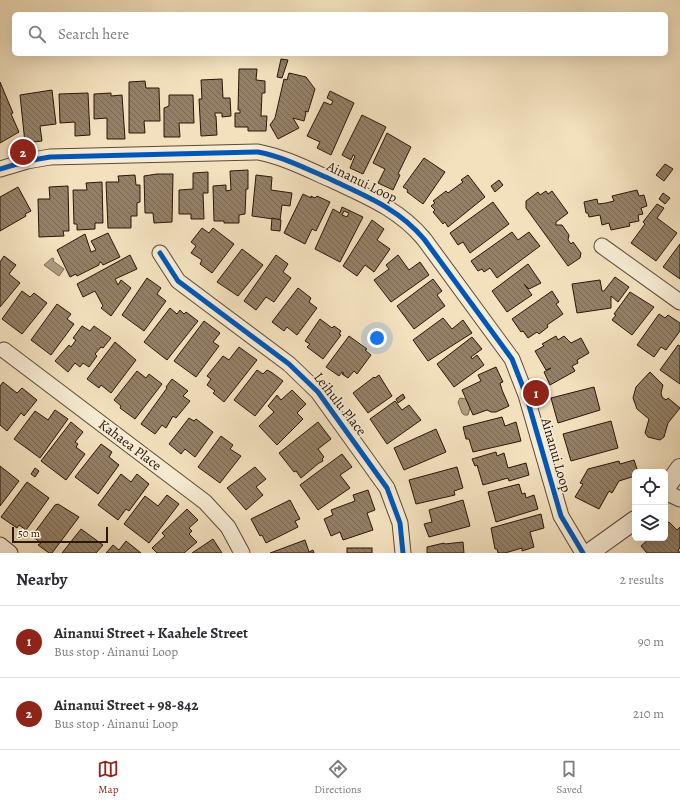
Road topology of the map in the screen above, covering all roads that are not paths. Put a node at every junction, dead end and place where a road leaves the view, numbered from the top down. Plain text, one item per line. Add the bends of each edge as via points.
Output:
1 (0, 169) edge
2 (602, 246) dead end
3 (160, 253) dead end
4 (680, 302) edge
5 (4, 350) dead end
6 (680, 468) edge
7 (668, 486) edge
8 (668, 493) edge
9 (680, 499) edge
10 (632, 522) edge
11 (0, 545) edge
12 (10, 553) edge
13 (242, 553) edge
14 (403, 553) edge
15 (583, 553) edge
16 (589, 553) edge

1 - 15 street, Ainanui Loop via 27,160 50,157 258,152 290,161 391,209 424,239 512,359 526,395 561,516
2 - 4 street
3 - 14 street, Leihulu Place via 178,281 289,364 318,392 387,488 400,523
5 - 13 street, Kahaea Place via 205,502 228,527
6 - 7 street
8 - 9 street
10 - 16 street
11 - 12 street

